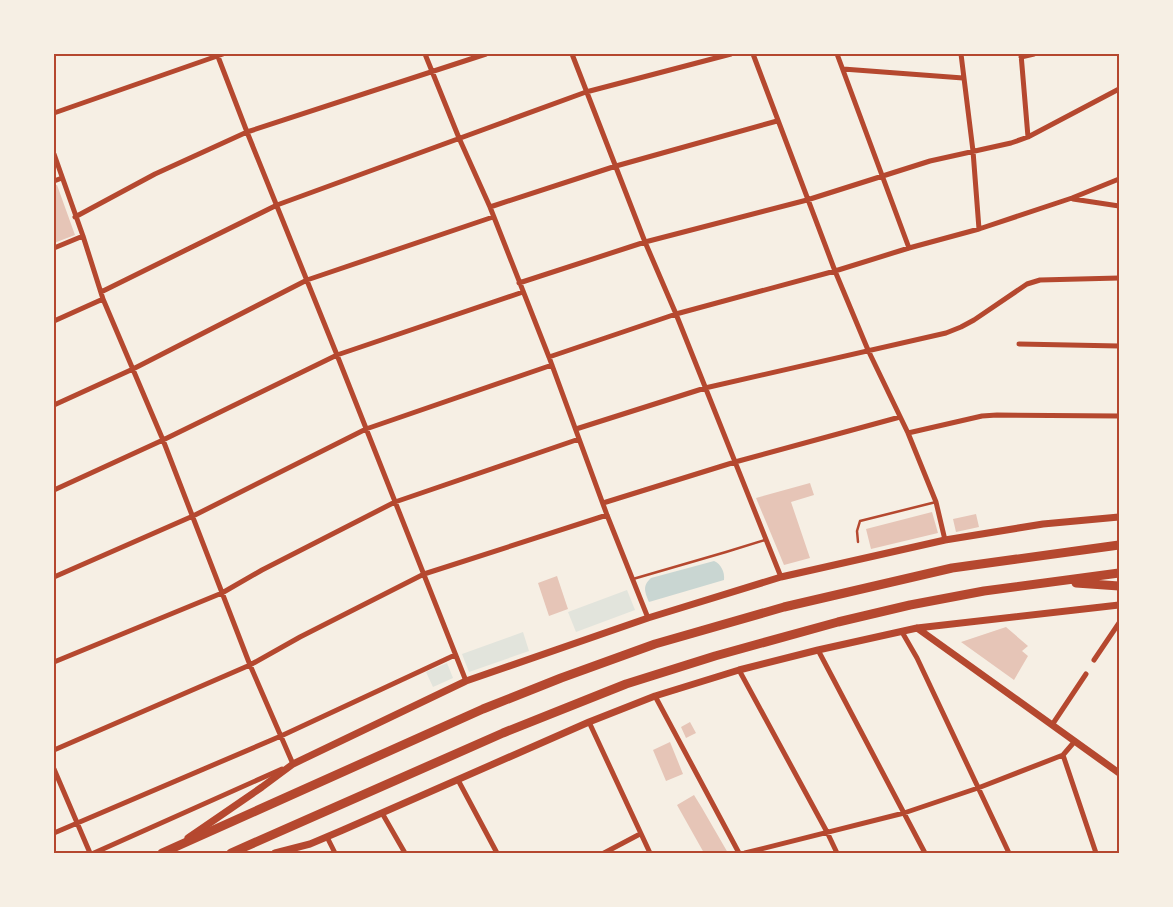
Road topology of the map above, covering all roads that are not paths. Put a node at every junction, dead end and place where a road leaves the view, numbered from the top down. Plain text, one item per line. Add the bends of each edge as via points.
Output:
1 (219, 54) edge
2 (425, 54) edge
3 (486, 54) edge
4 (572, 54) edge
5 (731, 54) edge
6 (752, 54) edge
7 (837, 54) edge
8 (961, 54) edge
9 (1034, 54) edge
10 (1021, 55) edge
11 (843, 69) junction
12 (432, 72) junction
13 (963, 78) junction
14 (1119, 89) edge
15 (586, 92) junction
16 (54, 113) edge
17 (777, 121) junction
18 (247, 132) junction
19 (1028, 137) junction
20 (459, 138) junction
21 (973, 151) junction
22 (54, 154) edge
23 (616, 166) junction
24 (882, 177) junction
25 (62, 178) junction
26 (1119, 179) edge
27 (54, 181) edge
28 (1072, 198) junction
29 (808, 200) junction
30 (277, 205) junction
31 (1119, 206) edge
32 (490, 207) junction
33 (75, 217) junction
34 (493, 217) junction
35 (979, 229) junction
36 (82, 236) junction
37 (645, 242) junction
38 (54, 248) edge
39 (909, 248) junction
40 (835, 271) junction
41 (1119, 278) edge
42 (307, 280) junction
43 (519, 282) junction
44 (101, 292) junction
45 (522, 292) junction
46 (103, 299) junction
47 (676, 314) junction
48 (54, 321) edge
49 (1020, 344) dead end
50 (1119, 346) edge
51 (868, 350) junction
52 (337, 355) junction
53 (549, 357) junction
54 (552, 366) junction
55 (133, 369) junction
56 (705, 388) junction
57 (54, 404) edge
58 (1119, 416) edge
59 (900, 417) junction
60 (366, 429) junction
61 (576, 429) junction
62 (908, 433) junction
63 (580, 439) junction
64 (163, 440) junction
65 (735, 462) junction
66 (54, 490) edge
67 (396, 502) junction
68 (936, 502) junction
69 (603, 503) junction
70 (607, 515) junction
71 (193, 516) junction
72 (1119, 516) edge
73 (766, 540) junction
74 (945, 540) junction
75 (858, 542) dead end
76 (1119, 545) edge
77 (1119, 573) edge
78 (424, 574) junction
79 (54, 577) edge
80 (781, 577) junction
81 (632, 579) junction
82 (1058, 582) junction
83 (1119, 586) edge
84 (222, 593) junction
85 (1119, 605) edge
86 (648, 618) junction
87 (1119, 623) edge
88 (917, 628) junction
89 (902, 632) junction
90 (818, 650) junction
91 (456, 654) junction
92 (1094, 660) dead end
93 (54, 662) edge
94 (250, 665) junction
95 (739, 670) junction
96 (1086, 674) dead end
97 (466, 681) junction
98 (655, 696) junction
99 (589, 722) junction
100 (1052, 725) junction
101 (281, 736) junction
102 (1074, 741) junction
103 (54, 750) edge
104 (1063, 755) junction
105 (293, 764) junction
106 (54, 768) edge
107 (1119, 773) edge
108 (458, 780) junction
109 (978, 788) junction
110 (382, 813) junction
111 (904, 813) junction
112 (77, 823) junction
113 (827, 832) junction
114 (54, 833) edge
115 (640, 834) junction
116 (327, 837) junction
117 (310, 844) junction
118 (173, 848) junction
119 (90, 853) edge
120 (94, 853) edge
121 (162, 853) edge
122 (231, 853) edge
123 (275, 853) edge
124 (289, 853) edge
125 (335, 853) edge
126 (405, 853) edge
127 (497, 853) edge
128 (604, 853) edge
129 (650, 853) edge
130 (739, 853) edge
131 (745, 853) edge
132 (837, 853) edge
133 (925, 853) edge
134 (1009, 853) edge
135 (1096, 853) edge

1 - 16 street
1 - 18 street
2 - 12 street
3 - 12 street
4 - 15 street
5 - 15 street
6 - 17 street
7 - 11 street
8 - 13 street
9 - 10 street
10 - 19 street
11 - 13 street
11 - 24 street
12 - 18 street
12 - 20 street
13 - 21 street
14 - 19 street
15 - 20 street
15 - 23 street
17 - 23 street
17 - 29 street
18 - 30 street
18 - 33 street via 155,174
19 - 21 street
20 - 30 street
20 - 32 street
21 - 24 street
21 - 35 street
22 - 25 street
23 - 32 street
23 - 37 street
24 - 29 street
24 - 39 street
25 - 27 street
25 - 33 street
26 - 28 street
28 - 31 street
28 - 35 street
29 - 37 street
29 - 40 street
30 - 42 street
30 - 44 street
32 - 34 street
33 - 36 street
34 - 42 street
34 - 43 street
35 - 39 street
36 - 38 street
36 - 44 street
37 - 43 street
37 - 47 street
39 - 40 street
40 - 47 street
40 - 51 street
41 - 51 street via 1040,280 1027,284 961,327
42 - 52 street
42 - 55 street
43 - 45 street
44 - 46 street
45 - 52 street
45 - 53 street
46 - 48 street
46 - 55 street
47 - 53 street
47 - 56 street
49 - 50 street
51 - 56 street
51 - 59 street
52 - 60 street
52 - 64 street
53 - 54 street
54 - 60 street
54 - 61 street
55 - 57 street
55 - 64 street
56 - 61 street
56 - 65 street
58 - 62 street via 982,416
59 - 62 street
59 - 65 street
60 - 67 street
60 - 71 street
61 - 63 street
62 - 68 street
63 - 67 street
63 - 69 street
64 - 66 street
64 - 71 street
65 - 69 street
65 - 73 street
67 - 78 street
67 - 84 street
68 - 74 street
68 - 75 lane via 860,522
69 - 70 street
70 - 78 street
70 - 81 street
71 - 79 street
71 - 84 street
72 - 74 street via 1042,524
73 - 80 street
73 - 81 lane
74 - 80 street
76 - 118 highway via 952,568 784,607 655,644 483,709
77 - 82 highway
78 - 91 street
78 - 94 street
80 - 86 street
81 - 86 street
82 - 83 highway
82 - 122 highway via 910,605 715,656 626,684 485,740
84 - 93 street
84 - 94 street
85 - 88 street
86 - 97 street
87 - 92 street
88 - 89 street
88 - 100 street
89 - 90 street
89 - 109 street
90 - 95 street
90 - 111 street
91 - 97 street
91 - 101 street
94 - 101 street
94 - 103 street
95 - 98 street
95 - 113 street
96 - 100 street
97 - 105 street
98 - 99 street
98 - 130 street
99 - 108 street
99 - 115 street
100 - 102 street
101 - 105 street
101 - 112 street
102 - 104 street
102 - 107 street
104 - 109 street
104 - 135 street
105 - 118 street
105 - 120 street
106 - 112 street
108 - 110 street
108 - 127 street
109 - 111 street
109 - 134 street
110 - 116 street
110 - 126 street
111 - 113 street
111 - 133 street
112 - 114 street
112 - 119 street
113 - 131 street
113 - 132 street
115 - 128 street
115 - 129 street
116 - 117 street
116 - 125 street
117 - 123 street
117 - 124 street
118 - 121 highway

